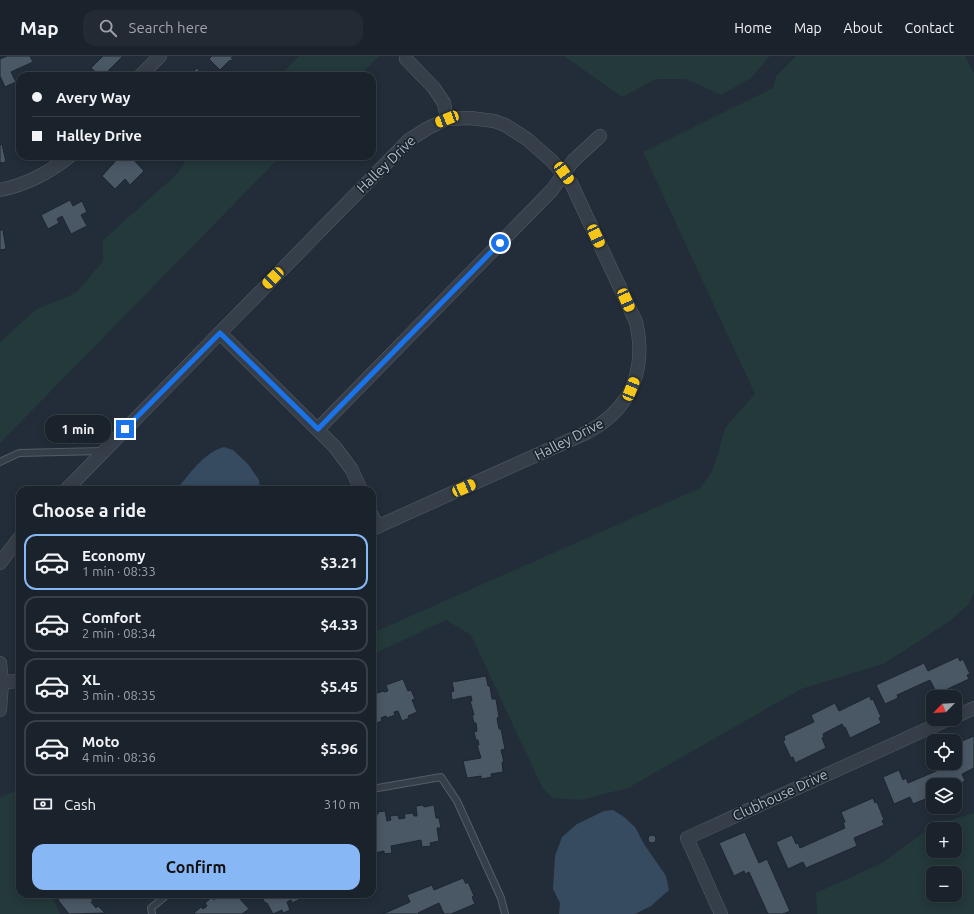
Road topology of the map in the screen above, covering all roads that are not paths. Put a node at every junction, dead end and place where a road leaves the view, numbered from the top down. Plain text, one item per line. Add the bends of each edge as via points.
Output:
1 (160, 56) edge
2 (406, 58) dead end
3 (144, 72) edge
4 (447, 119) junction
5 (600, 136) dead end
6 (65, 160) edge
7 (564, 173) junction
8 (0, 190) edge
9 (220, 333) junction
10 (318, 429) junction
11 (104, 451) junction
12 (0, 462) edge
13 (70, 486) edge
14 (359, 486) edge
15 (376, 523) edge
16 (16, 542) edge
17 (0, 562) edge
18 (0, 663) edge
19 (16, 681) edge
20 (2, 682) junction
21 (974, 708) edge
22 (0, 710) edge
23 (962, 713) edge
24 (934, 726) edge
25 (376, 788) edge
26 (163, 898) edge
27 (152, 914) edge
28 (505, 914) edge
29 (720, 914) edge

1 - 3 street
2 - 4 street via 434,88 444,103
4 - 7 street, Halley Drive via 483,119 504,125 528,139
4 - 9 street, Halley Drive via 409,140
5 - 7 street
6 - 8 street via 38,177
7 - 10 street via 552,190
7 - 15 street, Halley Drive via 578,197 636,322 640,356 631,389 606,421 588,432
9 - 10 street
9 - 11 street, Halley Drive
10 - 14 street via 344,457
11 - 12 lane via 19,453
11 - 13 street, Halley Drive
16 - 17 street
18 - 20 street
19 - 20 street
20 - 22 street
21 - 23 street
24 - 29 street, Clubhouse Drive via 687,838
25 - 28 lane via 441,777 457,801 501,898
26 - 27 lane via 150,908

